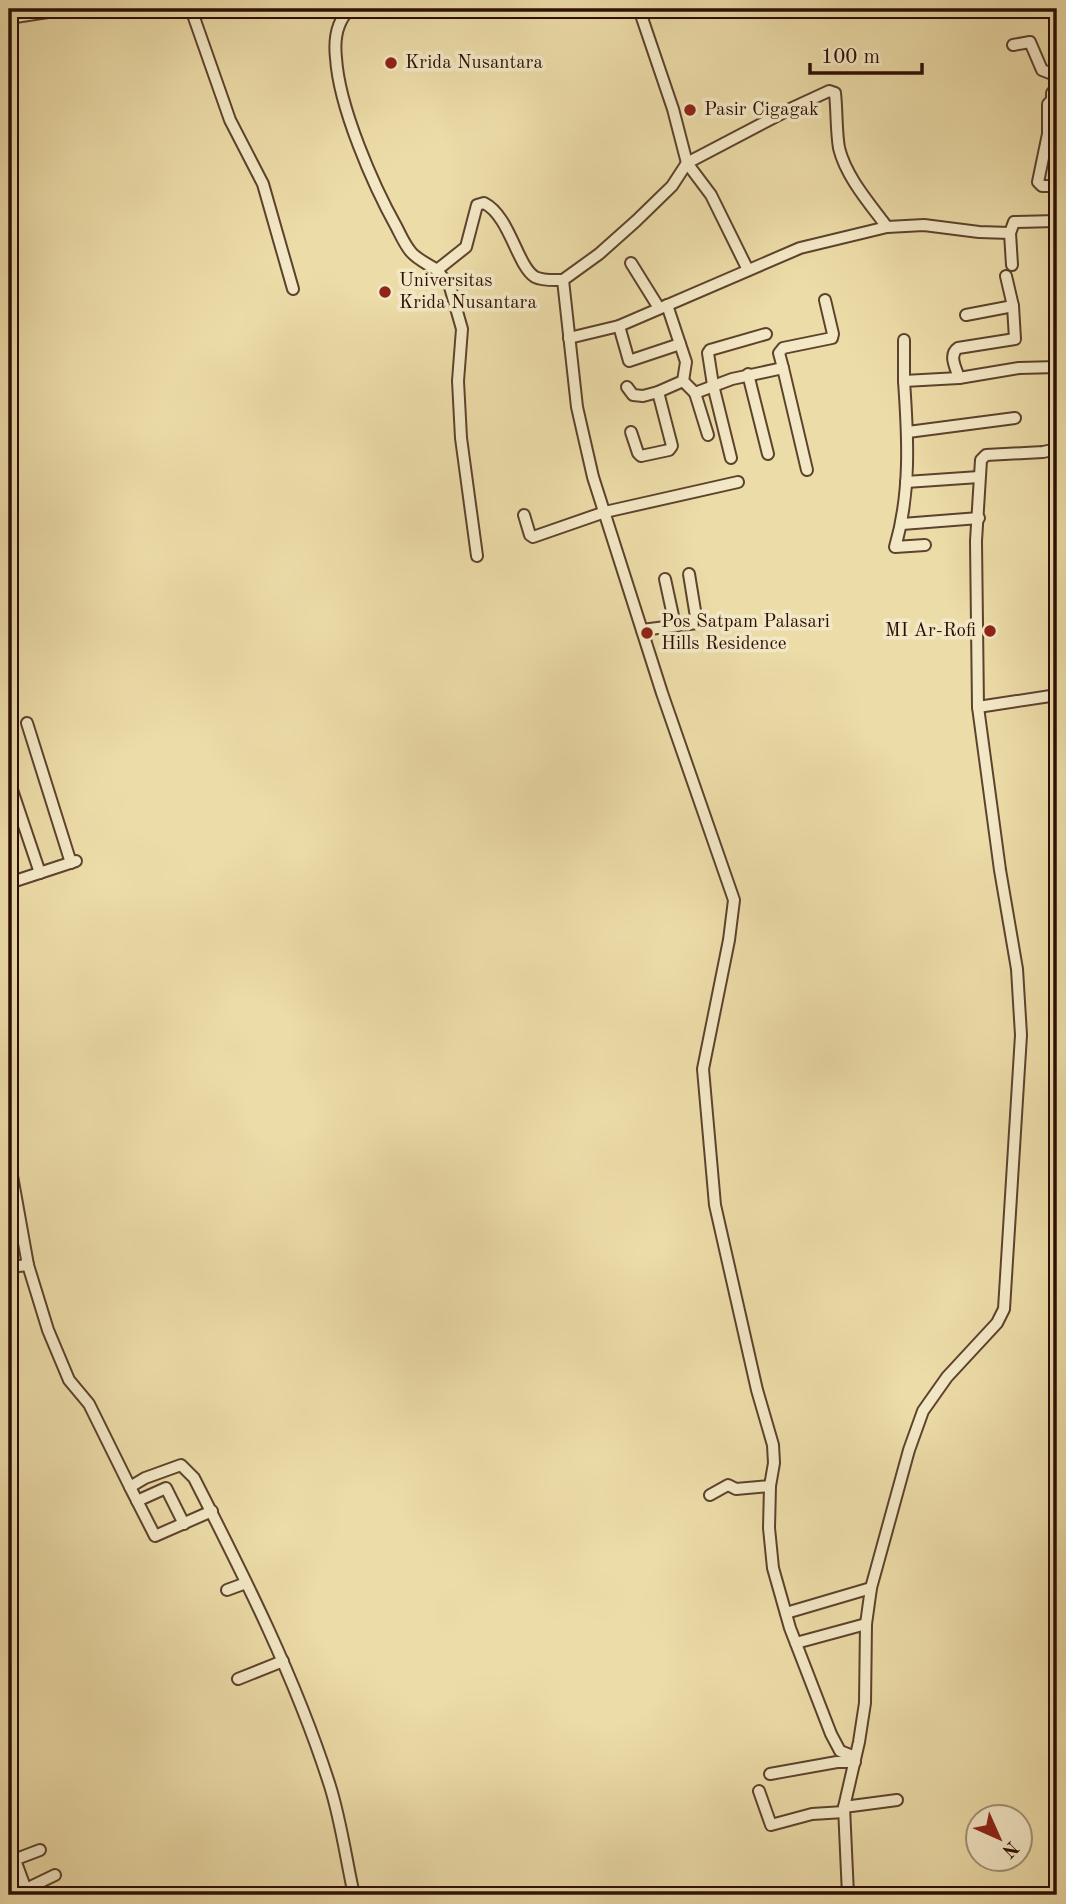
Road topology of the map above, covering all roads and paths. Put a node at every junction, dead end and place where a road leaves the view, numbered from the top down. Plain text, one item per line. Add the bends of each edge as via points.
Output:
1 (67, 9) edge
2 (191, 9) edge
3 (351, 9) edge
4 (639, 9) edge
5 (9, 18) edge
6 (1013, 45) dead end
7 (687, 163) junction
8 (1057, 186) edge
9 (1057, 220) edge
10 (887, 227) junction
11 (1010, 233) junction
12 (631, 263) dead end
13 (1012, 265) dead end
14 (437, 270) junction
15 (748, 270) junction
16 (1006, 276) dead end
17 (563, 280) junction
18 (293, 289) dead end
19 (825, 300) dead end
20 (1013, 306) junction
21 (663, 307) junction
22 (966, 315) dead end
23 (618, 326) junction
24 (766, 334) dead end
25 (569, 338) junction
26 (904, 340) dead end
27 (680, 344) junction
28 (1057, 367) edge
29 (783, 368) junction
30 (748, 374) junction
31 (959, 378) junction
32 (683, 381) junction
33 (904, 381) junction
34 (713, 385) junction
35 (627, 387) dead end
36 (658, 392) junction
37 (695, 393) junction
38 (1015, 418) dead end
39 (631, 432) dead end
40 (908, 432) junction
41 (708, 435) dead end
42 (1057, 449) edge
43 (768, 454) dead end
44 (731, 458) dead end
45 (807, 470) dead end
46 (979, 477) junction
47 (738, 482) dead end
48 (906, 482) junction
49 (605, 512) junction
50 (524, 515) dead end
51 (979, 517) junction
52 (902, 524) junction
53 (925, 545) dead end
54 (477, 556) dead end
55 (689, 574) dead end
56 (665, 579) dead end
57 (675, 625) junction
58 (642, 630) junction
59 (1057, 695) edge
60 (978, 706) junction
61 (27, 723) dead end
62 (9, 781) edge
63 (40, 873) junction
64 (9, 883) edge
65 (9, 1159) edge
66 (28, 1265) junction
67 (9, 1267) edge
68 (770, 1486) junction
69 (131, 1487) junction
70 (710, 1495) dead end
71 (137, 1501) junction
72 (212, 1511) junction
73 (184, 1524) junction
74 (246, 1583) junction
75 (871, 1588) junction
76 (227, 1590) dead end
77 (786, 1613) junction
78 (866, 1624) junction
79 (796, 1643) junction
80 (283, 1661) junction
81 (238, 1679) dead end
82 (855, 1760) junction
83 (770, 1774) dead end
84 (759, 1791) dead end
85 (897, 1800) dead end
86 (844, 1809) junction
87 (40, 1850) dead end
88 (12, 1861) edge
89 (55, 1875) dead end
90 (27, 1892) edge
91 (355, 1895) edge
92 (848, 1895) edge

1 - 5 street
2 - 18 street via 230,120 263,184
3 - 14 street via 336,35 344,99 372,177 409,250
4 - 7 street
6 - 8 street via 1030,42 1042,70 1055,75 1057,89 1048,104 1048,134 1038,183
7 - 10 street via 832,91 839,148
7 - 15 street via 711,195
7 - 17 street via 672,186 636,221
9 - 11 street via 1016,221
10 - 11 street
10 - 15 street via 800,248
11 - 13 street
12 - 21 street
14 - 17 street via 466,247 474,211 484,203 499,217 533,275
14 - 54 street via 450,287 461,329 461,438
15 - 21 street
16 - 20 street
17 - 25 street
19 - 29 street via 832,338 783,348 779,352
20 - 22 street
20 - 31 street via 1014,340 954,350
21 - 23 street
21 - 27 street
23 - 25 street
23 - 27 street via 629,361
24 - 34 street via 710,350
25 - 49 street via 583,438
26 - 33 street
27 - 32 street via 686,367
28 - 31 street
29 - 30 street
29 - 45 street
30 - 34 street
30 - 43 street
31 - 33 street
32 - 36 street
32 - 37 street
33 - 40 street
34 - 37 street
34 - 44 street
35 - 36 street via 633,395
36 - 39 street via 672,446 641,456
37 - 41 street
38 - 40 street
40 - 48 street
42 - 46 street via 986,454
46 - 48 street
46 - 51 street
47 - 49 street
48 - 52 street
49 - 50 street via 533,537
49 - 58 street
51 - 52 street
51 - 60 street
52 - 53 street via 895,547
55 - 57 street via 698,622
56 - 57 street
57 - 58 street
58 - 68 street via 734,900 703,1069 718,1229 773,1446
59 - 60 street
60 - 75 street via 1017,969 1021,1035 1004,1308 997,1323 947,1377 923,1411
61 - 63 street via 74,862
62 - 63 street
63 - 64 street
65 - 66 street
66 - 67 street
66 - 69 street via 69,1380 84,1395
68 - 70 street via 736,1489 728,1485
68 - 77 street via 774,1568
69 - 71 street
69 - 72 street via 181,1465 194,1478
71 - 73 street via 155,1536
71 - 73 street via 166,1488
72 - 73 street
72 - 74 street
74 - 76 street
74 - 80 street
75 - 77 street
75 - 78 street
77 - 79 street
78 - 79 street
78 - 82 street via 865,1703
79 - 82 street via 838,1747
80 - 81 street
80 - 91 street via 331,1789
82 - 83 street
82 - 86 street
84 - 86 street via 771,1825
85 - 86 street
86 - 92 street
87 - 88 street
88 - 90 street
89 - 90 street

